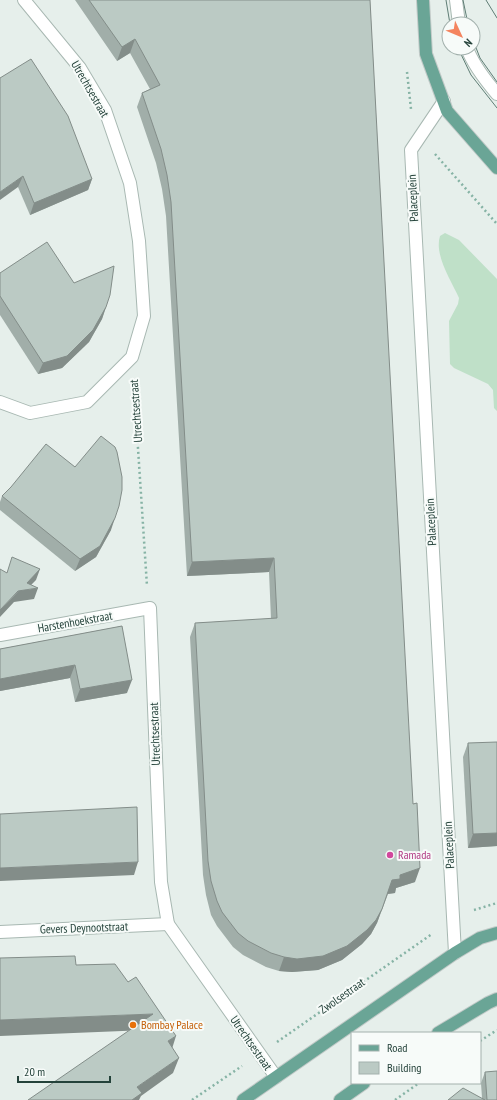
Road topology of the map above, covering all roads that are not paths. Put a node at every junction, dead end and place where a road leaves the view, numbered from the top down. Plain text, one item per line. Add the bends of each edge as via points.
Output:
1 (24, 0) edge
2 (423, 0) edge
3 (456, 0) edge
4 (458, 16) edge
5 (470, 56) edge
6 (497, 94) edge
7 (444, 101) junction
8 (497, 168) edge
9 (0, 402) edge
10 (150, 608) joint
11 (0, 635) edge
12 (168, 924) junction
13 (0, 932) edge
14 (497, 933) edge
15 (455, 953) junction
16 (497, 999) edge
17 (440, 1032) edge
18 (276, 1077) junction
19 (363, 1084) edge
20 (243, 1100) edge
21 (340, 1100) edge

1 - 9 street, Utrechtsestraat via 80,68 105,110 130,183 140,241 144,316 132,357 87,402 30,413
2 - 7 main road via 426,54
3 - 4 street
5 - 6 street
7 - 8 main road via 447,110
7 - 15 street, Palaceplein via 410,150
10 - 11 street, Harstenhoekstraat
10 - 12 street, Utrechtsestraat via 161,882
12 - 13 street, Gevers Deynootstraat
12 - 18 street, Utrechtsestraat
14 - 15 main road via 480,938
15 - 18 main road
16 - 17 main road
18 - 20 main road
19 - 21 main road

